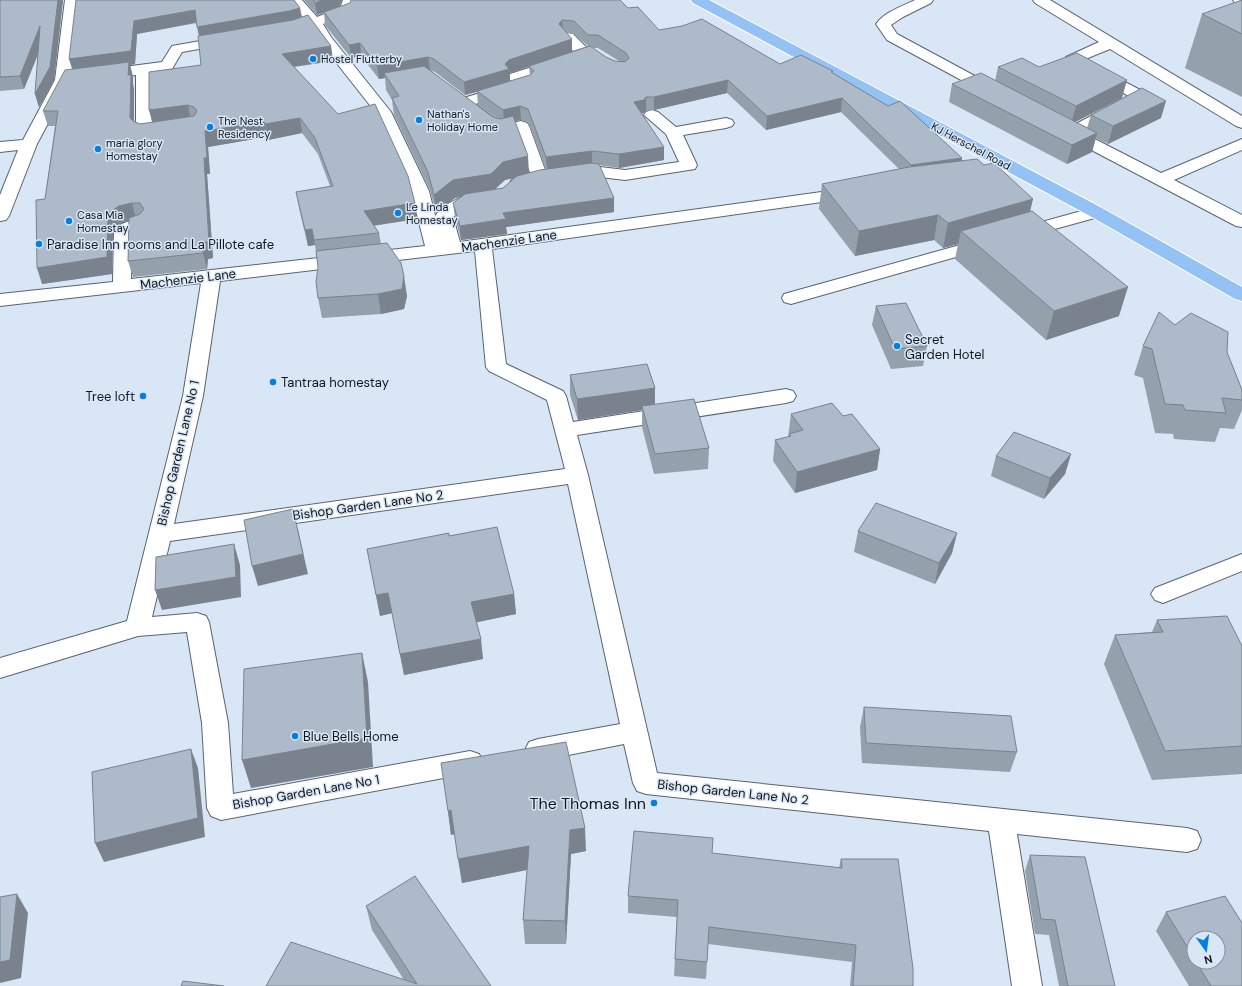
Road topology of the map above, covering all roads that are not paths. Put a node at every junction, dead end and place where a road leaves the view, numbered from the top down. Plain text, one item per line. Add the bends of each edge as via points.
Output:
1 (72, 0) edge
2 (294, 0) edge
3 (350, 0) edge
4 (698, 0) edge
5 (926, 0) edge
6 (1040, 0) edge
7 (314, 22) junction
8 (273, 33) edge
9 (568, 37) edge
10 (244, 38) edge
11 (1110, 43) junction
12 (143, 69) junction
13 (75, 78) junction
14 (1007, 99) edge
15 (652, 116) dead end
16 (726, 122) dead end
17 (1242, 123) edge
18 (1056, 125) edge
19 (184, 128) edge
20 (673, 132) junction
21 (1070, 133) junction
22 (29, 144) junction
23 (1242, 144) edge
24 (0, 147) edge
25 (1017, 171) junction
26 (994, 174) edge
27 (540, 178) junction
28 (1160, 180) junction
29 (867, 191) edge
30 (1096, 212) junction
31 (0, 216) edge
32 (1242, 222) edge
33 (138, 225) edge
34 (483, 245) junction
35 (443, 249) junction
36 (211, 277) junction
37 (122, 287) junction
38 (1242, 295) edge
39 (791, 298) dead end
40 (0, 300) edge
41 (786, 396) dead end
42 (565, 430) junction
43 (577, 475) junction
44 (159, 534) junction
45 (1242, 562) edge
46 (1163, 594) dead end
47 (138, 627) junction
48 (0, 668) edge
49 (634, 732) junction
50 (1001, 821) junction
51 (1188, 840) dead end
52 (1027, 986) edge

1 - 13 street
2 - 7 street
3 - 7 street via 346,11
4 - 25 main road, KJ Herschel Road
5 - 14 street via 883,24 892,36
6 - 11 street
7 - 8 street
7 - 35 street via 325,39 372,86 420,191
9 - 27 street via 591,55 515,77 525,84 457,98 501,130 521,126
10 - 12 street via 177,49 167,66
11 - 17 street
11 - 21 street via 1071,60 1141,96
12 - 13 street
12 - 19 street via 144,133
13 - 22 street
15 - 20 street
16 - 20 street
18 - 21 street
20 - 27 street via 689,165 625,175 592,171
21 - 28 street
22 - 24 street
22 - 31 street
23 - 28 street
25 - 26 street
25 - 30 main road, KJ Herschel Road
27 - 35 street via 511,185 502,193 461,203 444,216
28 - 32 street
29 - 34 street, Machenzie Lane
30 - 38 main road, KJ Herschel Road
30 - 39 street
33 - 37 street via 123,230
34 - 35 street, Machenzie Lane
34 - 42 street, Bishop Garden Lane No 2 via 496,367 556,396
35 - 36 street, Machenzie Lane
36 - 37 street, Machenzie Lane
36 - 44 street, Bishop Garden Lane No 1 via 193,396
37 - 40 street, Machenzie Lane
41 - 42 street
42 - 43 street, Bishop Garden Lane No 2
43 - 44 street, Bishop Garden Lane No 2
43 - 49 street, Bishop Garden Lane No 2
44 - 47 street, Bishop Garden Lane No 1
45 - 46 street
47 - 48 street, Bishop Garden Lane No 1
47 - 49 street, Bishop Garden Lane No 1 via 197,622 215,724 220,808
49 - 50 street, Bishop Garden Lane No 2 via 646,783
50 - 51 street, Bishop Garden Lane No 2
50 - 52 street

